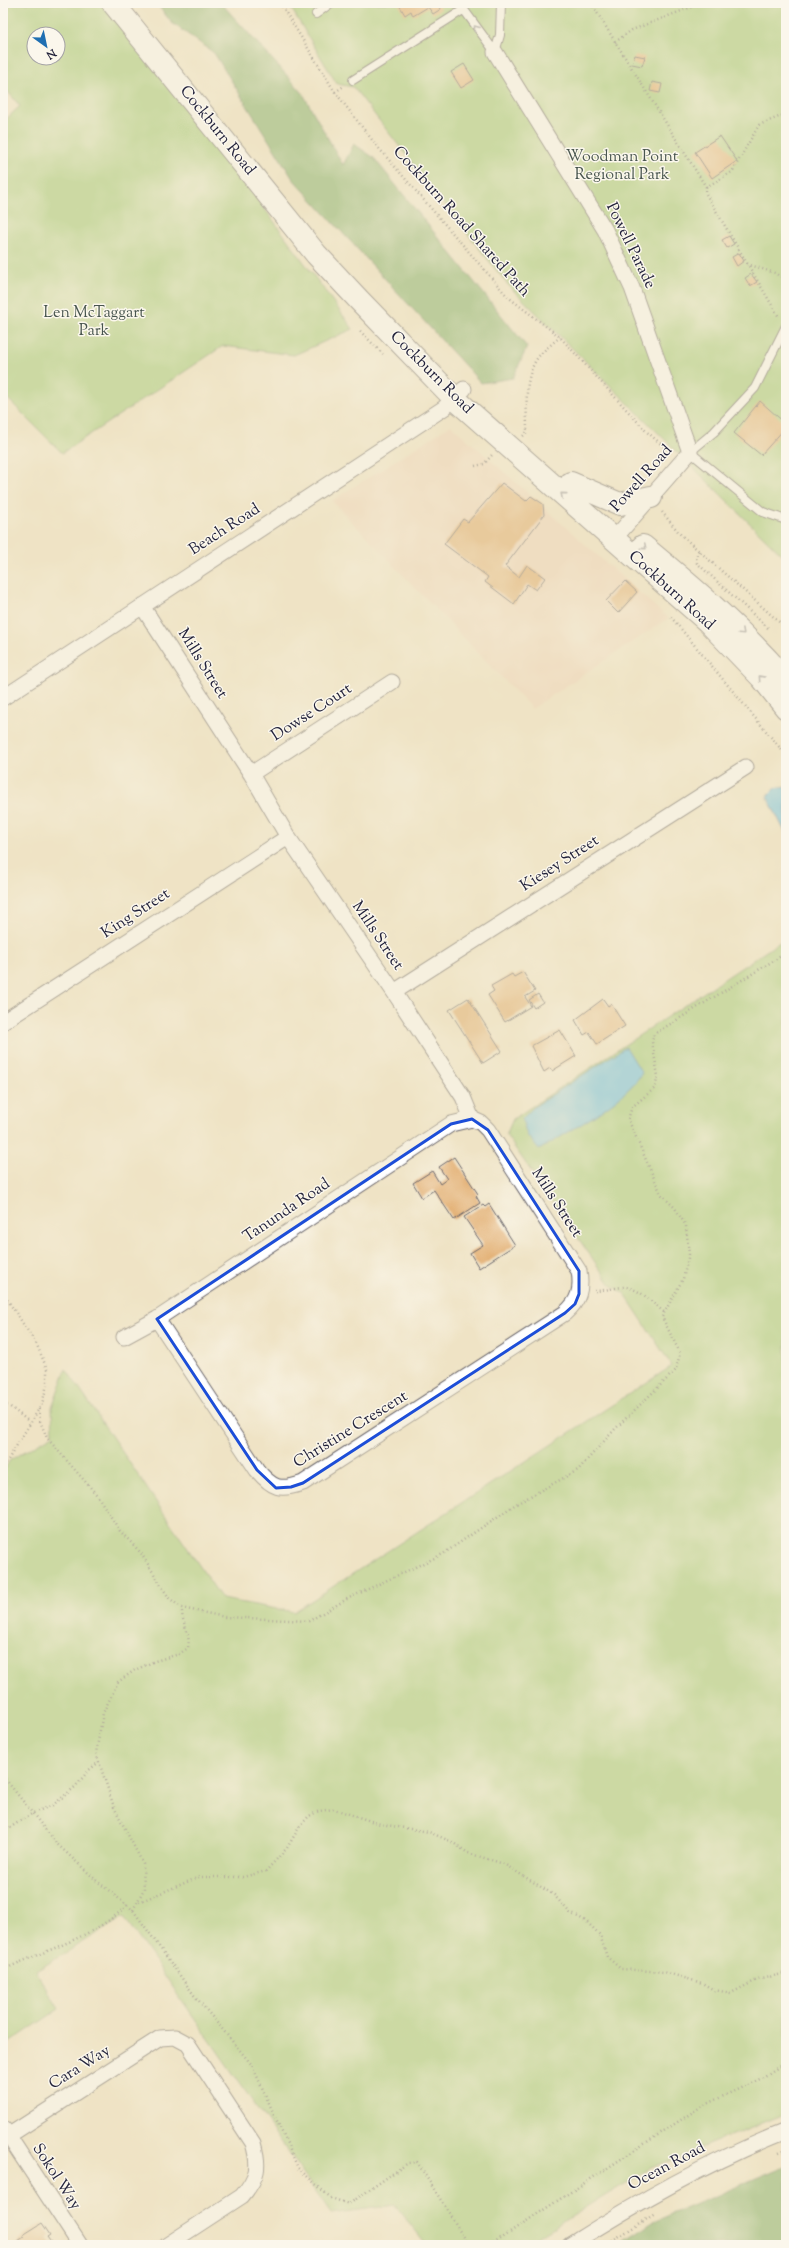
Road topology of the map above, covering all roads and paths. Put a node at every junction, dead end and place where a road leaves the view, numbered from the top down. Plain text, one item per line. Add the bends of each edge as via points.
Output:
1 (113, 3) edge
2 (127, 3) edge
3 (280, 3) edge
4 (332, 3) edge
5 (501, 3) edge
6 (591, 3) edge
7 (702, 3) edge
8 (461, 6) edge
9 (316, 14) dead end
10 (615, 42) junction
11 (495, 52) junction
12 (353, 80) dead end
13 (786, 114) edge
14 (706, 188) junction
15 (747, 264) junction
16 (786, 281) edge
17 (786, 327) edge
18 (560, 337) junction
19 (459, 394) junction
20 (678, 417) joint
21 (527, 432) dead end
22 (690, 452) junction
23 (493, 454) dead end
24 (668, 458) dead end
25 (475, 466) dead end
26 (571, 483) junction
27 (651, 497) junction
28 (786, 520) edge
29 (618, 534) junction
30 (699, 551) junction
31 (142, 606) junction
32 (666, 612) dead end
33 (768, 628) dead end
34 (786, 628) edge
35 (786, 680) edge
36 (392, 682) dead end
37 (3, 698) edge
38 (786, 708) edge
39 (786, 755) edge
40 (746, 766) dead end
41 (251, 774) junction
42 (288, 837) junction
43 (786, 952) edge
44 (394, 992) junction
45 (3, 1022) edge
46 (472, 1119) junction
47 (581, 1286) junction
48 (3, 1293) edge
49 (664, 1312) junction
50 (157, 1318) junction
51 (124, 1337) dead end
52 (3, 1404) edge
53 (39, 1409) junction
54 (31, 1423) junction
55 (3, 1468) edge
56 (182, 1608) junction
57 (99, 1762) junction
58 (3, 1776) edge
59 (33, 1814) junction
60 (3, 1832) edge
61 (139, 1902) junction
62 (127, 1905) junction
63 (133, 1910) junction
64 (3, 1970) edge
65 (786, 1973) edge
66 (786, 2062) edge
67 (786, 2131) edge
68 (6, 2132) edge
69 (786, 2150) edge
70 (773, 2155) dead end
71 (656, 2213) dead end
72 (80, 2245) edge
73 (167, 2245) edge
74 (469, 2245) edge
75 (490, 2245) edge
76 (570, 2245) edge
77 (605, 2245) edge

1 - 19 main road, Cockburn Road via 316,254
2 - 19 main road, Cockburn Road via 273,188 338,264
3 - 18 path, Cockburn Road Shared Path via 334,92 376,145 508,297
4 - 9 lane
5 - 11 lane via 500,35
6 - 10 path
7 - 10 path via 632,30
11 -> 8 lane, Powell Parade
8 - 12 lane
10 - 14 path
11 - 20 street, Powell Parade via 605,230 632,288
13 - 14 path via 759,126 732,172
14 - 15 path via 706,194
15 - 16 path via 775,273
15 - 17 path
17 - 22 lane via 755,388 714,432
18 - 21 path via 539,357 531,369 528,381
18 - 24 path, Cockburn Road Shared Path via 646,432 669,451
19 - 26 main road, Cockburn Road
29 -> 19 main road, Cockburn Road
19 - 31 street, Beach Road via 444,408
20 - 22 street, Powell Road
22 - 27 street, Powell Road
22 - 28 lane via 763,512
23 - 25 path via 484,464
26 - 27 main road via 620,504
26 - 29 main road, Cockburn Road
27 - 29 street, Powell Road
27 - 30 path via 681,535
29 -> 35 main road, Cockburn Road via 706,599 753,642
38 -> 29 main road, Cockburn Road via 762,678 708,622
30 - 33 path via 697,563
30 - 34 path
31 - 37 street, Beach Road
31 - 41 street, Mills Street
32 - 39 path
36 - 41 street, Dowse Court
40 - 44 street, Kiesey Street
41 - 42 street, Mills Street
42 - 44 street, Mills Street
42 - 45 street, King Street
43 - 49 path via 654,1034 652,1042 658,1076 655,1088 632,1107 628,1119 661,1194 675,1208 686,1226 689,1254 683,1279
44 - 46 street, Mills Street via 463,1097
46 - 47 street, Mills Street via 488,1130 579,1271
46 - 50 street, Tanunda Road via 451,1124
47 - 49 path via 604,1291 625,1286 646,1296
47 - 50 street, Christine Crescent via 575,1304 565,1313 303,1483 290,1487 276,1488 257,1470
48 - 53 path via 37,1345 47,1369 47,1385
49 - 56 path via 662,1317 680,1353 676,1370 616,1428 578,1470 516,1504 443,1554 348,1599 309,1621 225,1617
50 - 51 street, Tanunda Road
52 - 54 path
53 - 54 path
53 - 56 path via 40,1421 47,1438 97,1495 120,1531 141,1553 169,1598
54 - 55 path
56 - 57 path via 182,1618 188,1629 188,1648 179,1654 135,1670 118,1682 103,1713 96,1753
57 - 59 path via 53,1805
57 - 61 path via 114,1807 142,1864 144,1889
58 - 59 path
59 - 60 path
59 - 62 path via 56,1843
61 - 63 path
61 - 65 path via 199,1878 243,1877 266,1871 287,1848 309,1816 319,1811 334,1809 380,1824 429,1832 452,1842 468,1853 504,1864 554,1895 570,1913 586,1921 600,1935 607,1957 621,1969 664,1972 702,1983 714,1990 731,1993 757,1980
62 - 63 path
62 - 64 path via 82,1936 34,1954
63 - 74 path via 194,1995 252,2065 298,2168 331,2198 349,2204 408,2163 417,2162
66 - 75 path via 760,2079 702,2106
67 - 76 street, Ocean Road via 691,2174 627,2209
68 - 72 street, Sokol Way
68 - 73 street, Cara Way via 160,2038 175,2036 188,2044 253,2143 257,2172 242,2196
69 - 70 path
71 - 77 path

